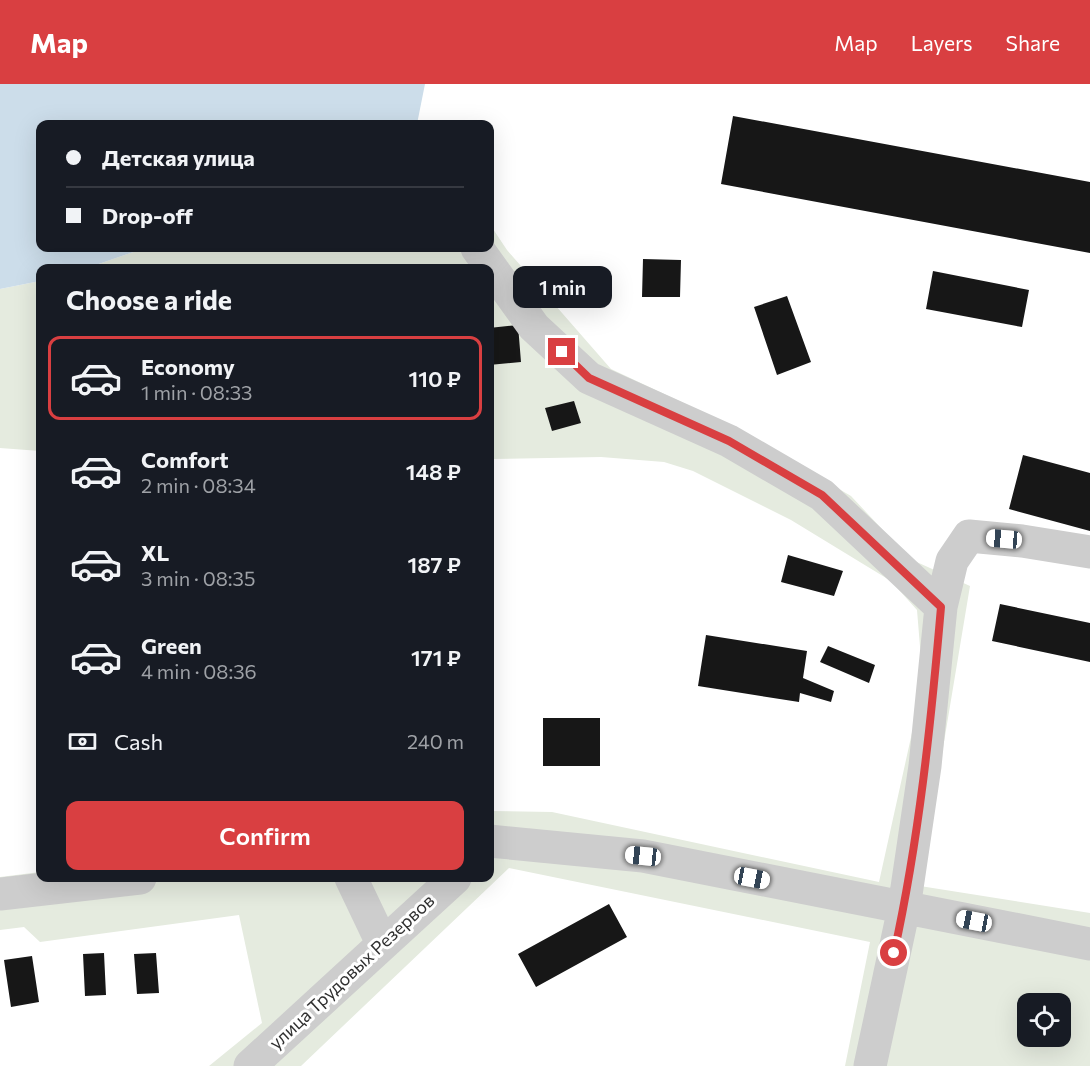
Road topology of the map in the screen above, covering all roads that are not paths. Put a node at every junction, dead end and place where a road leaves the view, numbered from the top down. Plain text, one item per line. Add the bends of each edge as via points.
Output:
1 (494, 272) edge
2 (1090, 552) edge
3 (941, 607) junction
4 (494, 843) edge
5 (105, 882) edge
6 (353, 882) edge
7 (451, 882) edge
8 (0, 894) edge
9 (904, 908) junction
10 (382, 943) junction
11 (1090, 944) edge
12 (250, 1066) edge
13 (870, 1066) edge

1 - 3 street via 534,327 589,378 729,441 822,495
2 - 3 street via 969,536 952,561
3 - 9 street via 925,766
4 - 9 street via 643,856
5 - 8 street
6 - 10 street
7 - 10 street, улица Трудовых Резервов
9 - 11 street
9 - 13 street
10 - 12 street, улица Трудовых Резервов

